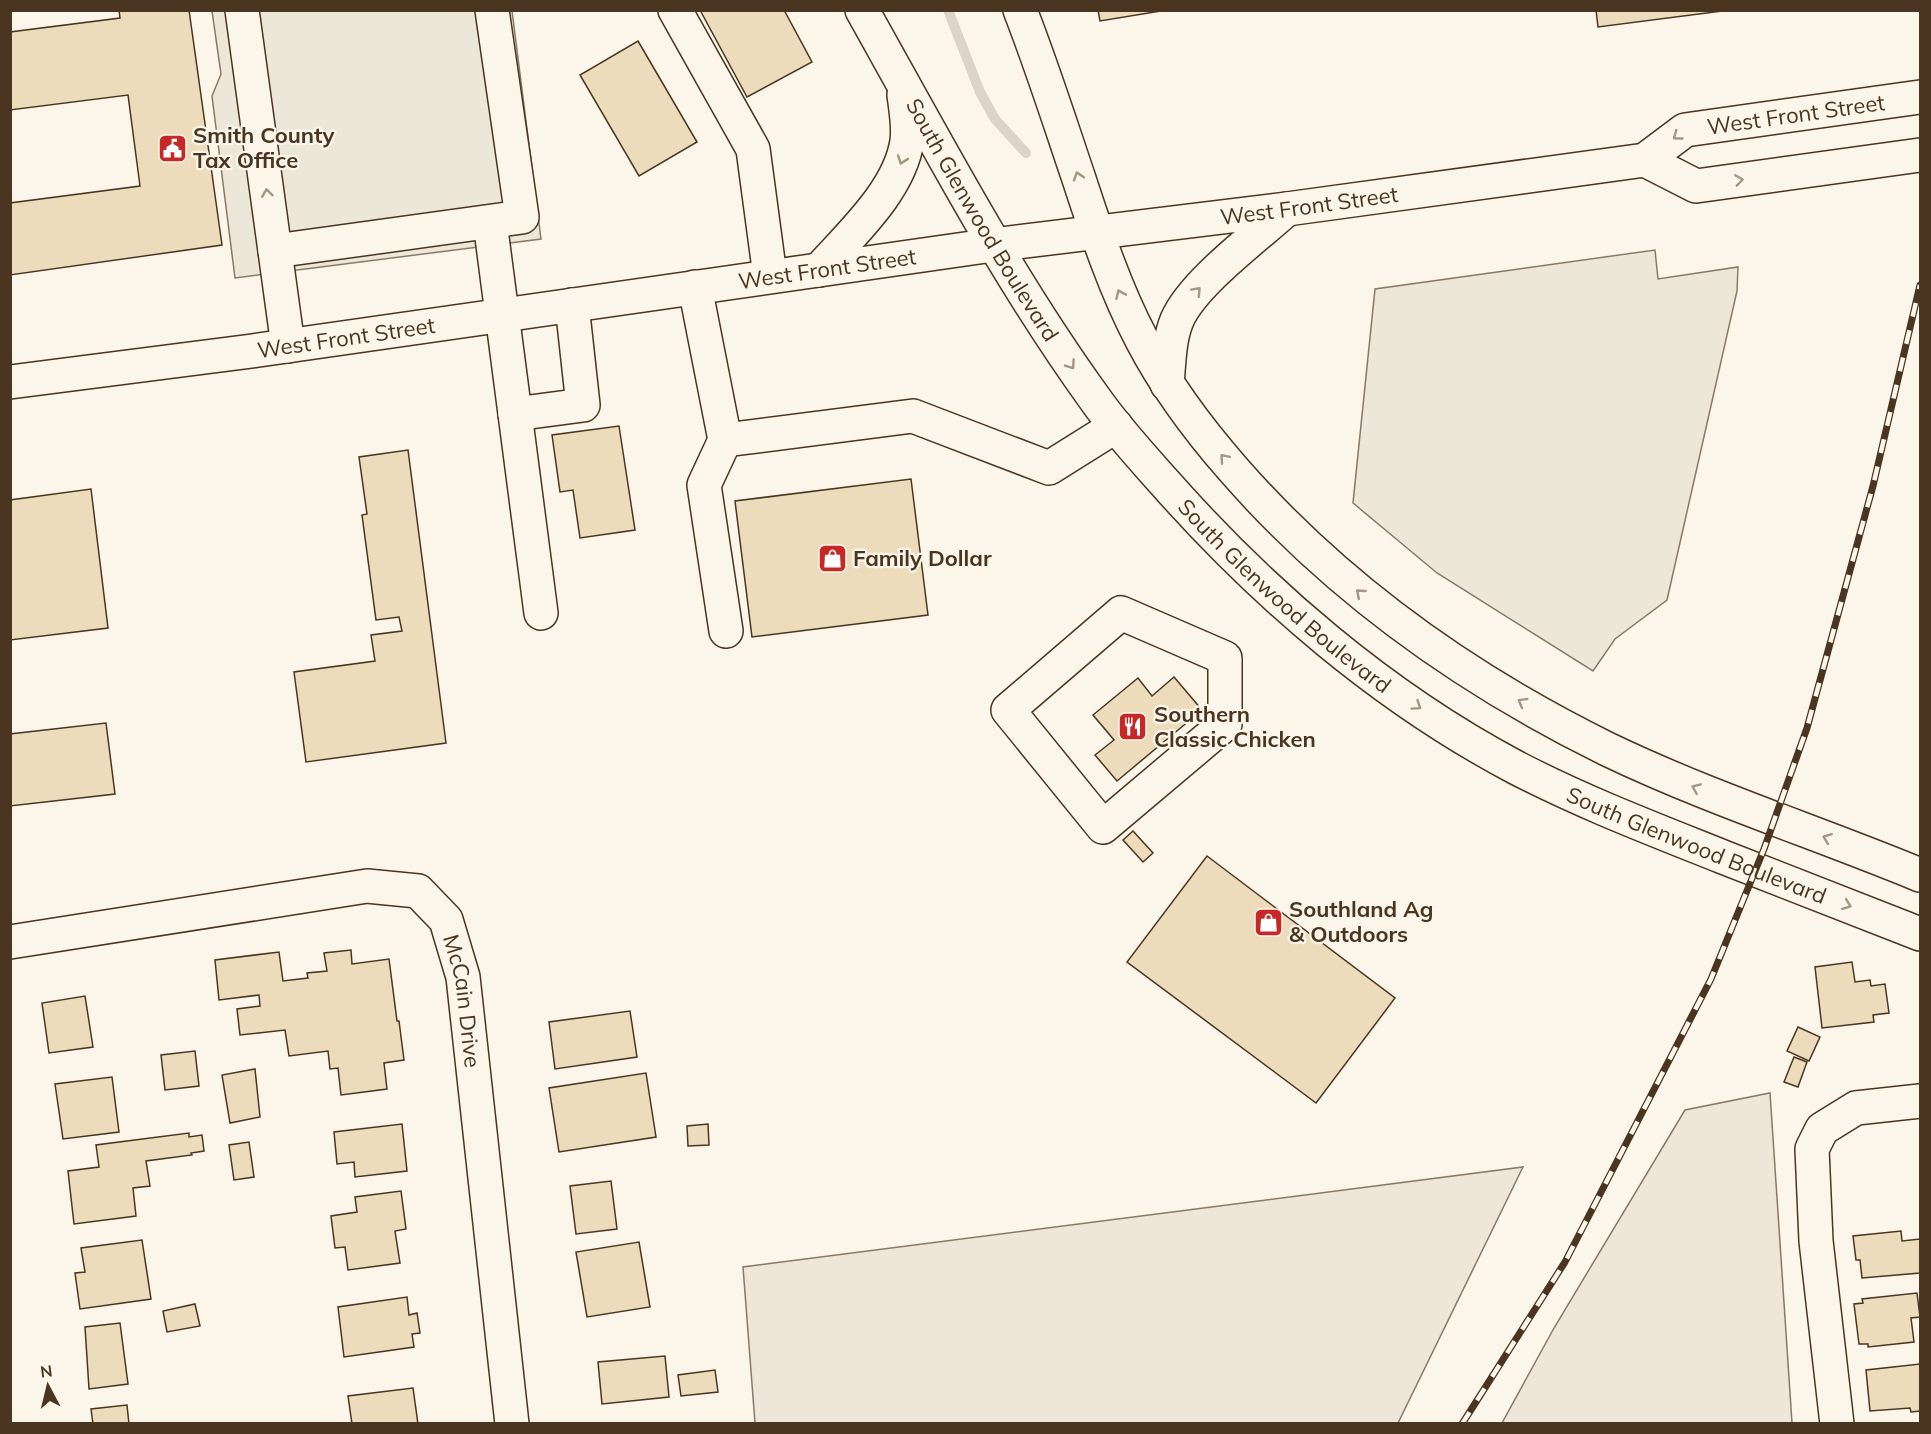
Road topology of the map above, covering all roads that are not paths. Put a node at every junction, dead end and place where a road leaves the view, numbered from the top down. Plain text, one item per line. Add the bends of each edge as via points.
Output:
1 (242, 10) edge
2 (492, 10) edge
3 (675, 10) edge
4 (862, 10) edge
5 (1020, 10) edge
6 (902, 81) junction
7 (1920, 97) edge
8 (1920, 155) edge
9 (1645, 160) junction
10 (1287, 209) junction
11 (490, 222) junction
12 (1096, 231) junction
13 (993, 245) junction
14 (275, 251) junction
15 (819, 270) junction
16 (770, 276) junction
17 (694, 287) junction
18 (572, 305) junction
19 (502, 315) junction
20 (288, 346) junction
21 (10, 382) edge
22 (1167, 384) junction
23 (515, 414) junction
24 (1116, 426) junction
25 (725, 440) junction
26 (541, 612) dead end
27 (726, 631) dead end
28 (1225, 658) joint
29 (1920, 875) edge
30 (1920, 934) edge
31 (10, 942) edge
32 (1920, 1101) edge
33 (512, 1424) edge
34 (1837, 1424) edge

14 -> 1 main road
2 - 11 main road via 522,217
3 - 16 main road via 753,148
4 - 6 main road, South Glenwood Boulevard
12 -> 5 main road
6 - 13 main road, South Glenwood Boulevard
6 -> 15 main road via 907,141 894,180
7 -> 9 main road, West Front Street via 1685,130
9 -> 8 main road via 1696,186
9 - 10 main road, West Front Street
10 - 12 main road, West Front Street
22 -> 10 main road via 1177,321 1189,299
11 - 14 main road
11 - 19 main road
12 - 13 main road, West Front Street
22 -> 12 main road via 1123,300
13 - 15 main road, West Front Street
13 -> 24 main road, South Glenwood Boulevard via 1055,342
14 - 20 main road
15 - 16 main road, West Front Street
16 - 17 main road, West Front Street
17 - 18 main road, West Front Street
17 - 25 main road
18 - 19 main road, West Front Street
18 - 23 main road via 583,405
19 - 20 main road, West Front Street
19 - 23 main road
20 - 21 main road, West Front Street
29 -> 22 main road via 1663,774 1491,685 1370,601 1311,550 1210,443
23 - 26 main road
24 - 25 main road via 1049,468 913,416
24 -> 30 main road, South Glenwood Boulevard via 1197,519 1254,575 1330,642 1450,729 1514,766 1643,826
25 - 27 main road via 704,485
28 - 28 main road via 1121,613 1008,710 1103,827 1225,724
31 - 33 main road, McCain Drive via 367,886 418,891 446,920 463,977
32 - 34 main road via 1856,1108 1822,1129 1812,1149 1816,1241

